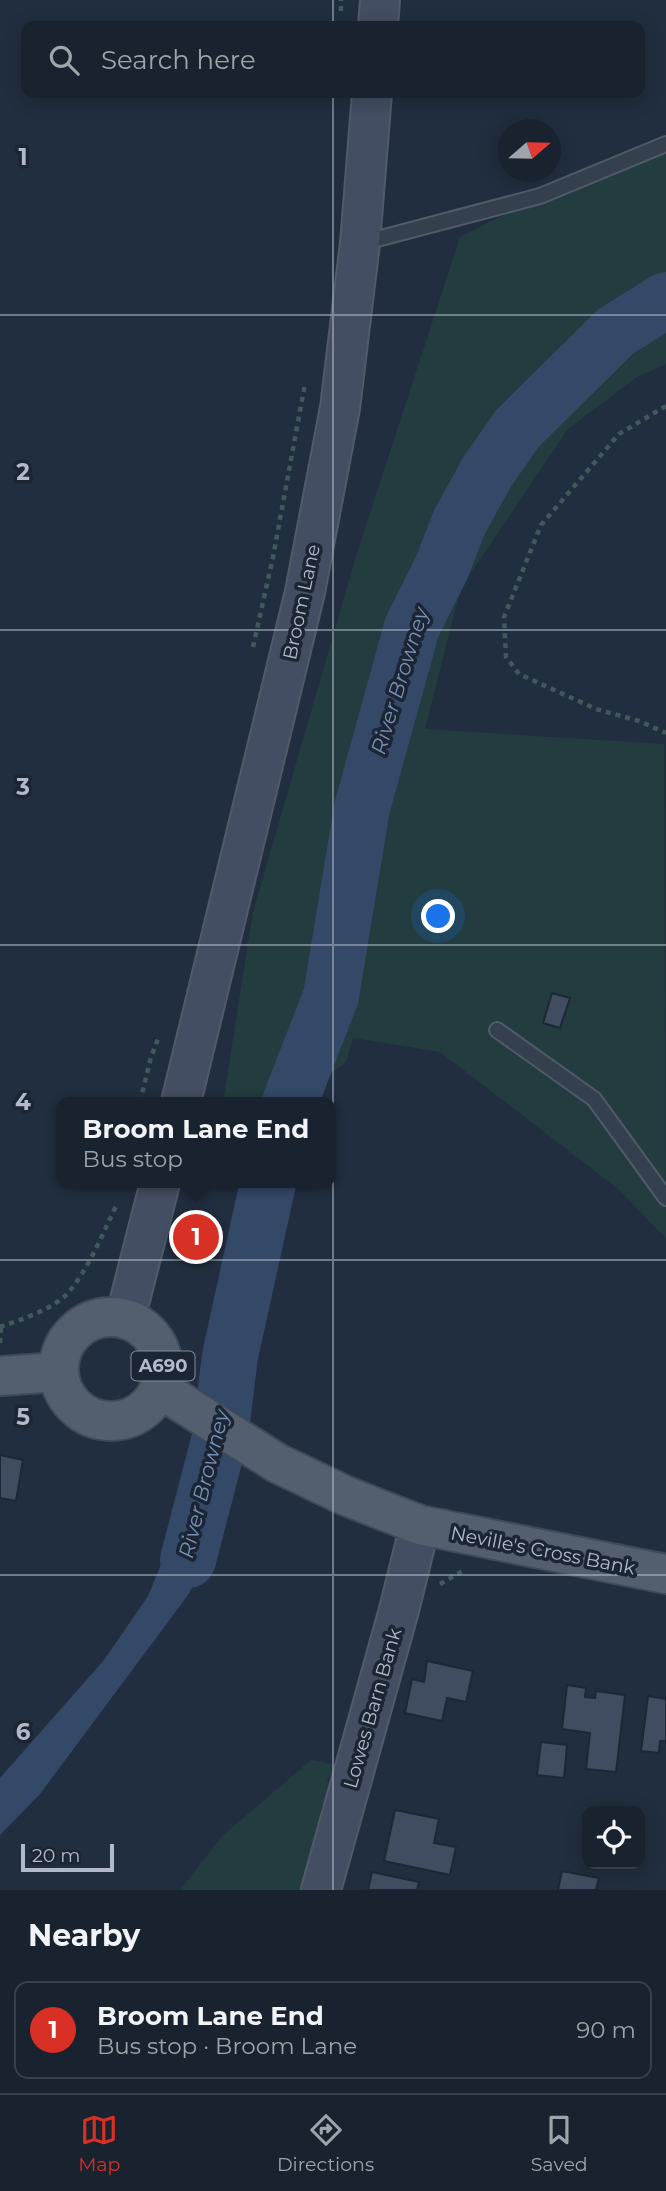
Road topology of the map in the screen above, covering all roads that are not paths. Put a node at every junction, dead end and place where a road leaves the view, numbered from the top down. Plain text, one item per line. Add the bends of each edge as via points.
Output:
1 (380, 0) edge
2 (378, 21) edge
3 (372, 98) edge
4 (666, 144) edge
5 (360, 243) junction
6 (497, 1030) dead end
7 (182, 1097) edge
8 (159, 1188) edge
9 (666, 1198) edge
10 (125, 1319) junction
11 (58, 1372) junction
12 (0, 1376) edge
13 (160, 1389) junction
14 (420, 1525) junction
15 (666, 1574) edge
16 (321, 1890) edge

1 - 2 main road
3 - 5 main road, Broom Lane
4 - 5 lane via 540,196
5 - 7 main road, Broom Lane via 340,408 305,593
6 - 9 lane via 594,1100
8 - 10 main road
10 - 11 main road via 92,1320 78,1328 66,1341
10 - 13 main road, A690 via 153,1338 161,1354
11 - 12 main road
11 - 13 main road, A690 via 61,1388 80,1412 110,1422 140,1413
13 - 14 main road, A690 via 277,1463
14 - 15 main road, Neville's Cross Bank / A690
14 - 16 main road, Lowes Barn Bank

